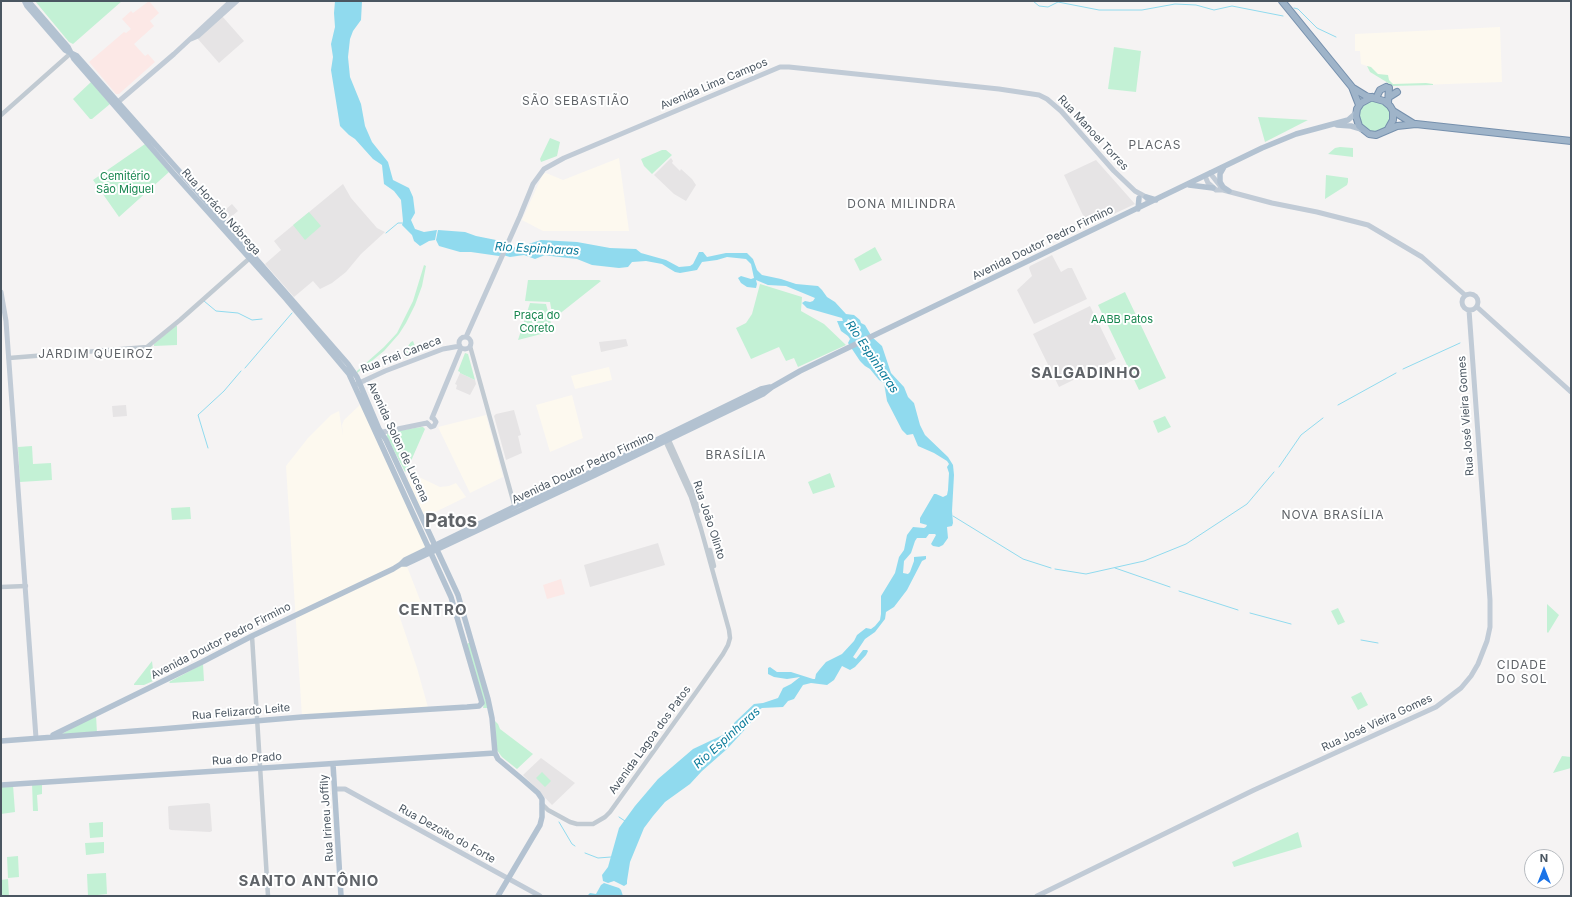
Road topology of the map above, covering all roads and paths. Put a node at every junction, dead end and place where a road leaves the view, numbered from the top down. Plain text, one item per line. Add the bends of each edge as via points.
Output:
1 (231, 1) edge
2 (237, 1) edge
3 (1282, 1) edge
4 (26, 2) edge
5 (191, 39) junction
6 (71, 53) junction
7 (1379, 84) dead end
8 (1352, 88) junction
9 (1397, 92) dead end
10 (1032, 94) joint
11 (1376, 96) junction
12 (1388, 100) junction
13 (117, 103) junction
14 (1359, 105) junction
15 (1393, 111) junction
16 (1356, 113) junction
17 (1, 115) edge
18 (1416, 124) junction
19 (1326, 126) junction
20 (1361, 129) junction
21 (1388, 129) junction
22 (1571, 141) edge
23 (1225, 166) junction
24 (1208, 175) junction
25 (1185, 186) junction
26 (1213, 188) junction
27 (1223, 190) junction
28 (1135, 191) junction
29 (1229, 192) junction
30 (1146, 197) junction
31 (1139, 198) junction
32 (1156, 200) junction
33 (1148, 204) junction
34 (1138, 209) junction
35 (251, 257) junction
36 (1, 292) edge
37 (1465, 295) junction
38 (1477, 306) junction
39 (1469, 310) junction
40 (309, 323) junction
41 (465, 338) junction
42 (470, 346) junction
43 (450, 347) junction
44 (462, 347) junction
45 (9, 358) junction
46 (357, 381) junction
47 (1571, 392) edge
48 (378, 433) junction
49 (666, 438) junction
50 (515, 505) junction
51 (436, 547) junction
52 (430, 550) junction
53 (26, 586) junction
54 (1, 587) edge
55 (727, 620) joint
56 (252, 636) junction
57 (472, 643) junction
58 (465, 645) junction
59 (482, 703) joint
60 (257, 720) junction
61 (50, 736) junction
62 (36, 738) junction
63 (1, 740) edge
64 (494, 753) junction
65 (333, 764) junction
66 (260, 769) junction
67 (1, 785) edge
68 (335, 789) junction
69 (551, 812) junction
70 (544, 813) junction
71 (508, 879) junction
72 (268, 896) edge
73 (341, 896) edge
74 (498, 896) edge
75 (540, 896) edge
76 (1037, 896) edge

1 - 5 main road
2 - 5 main road via 198,36
3 - 8 highway
4 - 6 main road, Rua Horácio Nóbrega via 30,3
5 - 13 main road
6 - 13 main road, Rua Horácio Nóbrega
6 - 17 street
7 - 11 highway
8 - 11 highway
8 - 14 highway
9 - 12 highway
10 - 28 main road, Rua Manoel Torres via 1047,99 1062,112
10 - 41 main road, Avenida Lima Campos via 789,67 778,68 553,163 537,177
11 - 12 highway
11 - 12 highway via 1388,88
11 - 14 highway
12 - 15 highway
13 - 35 main road, Rua Horácio Nóbrega
14 - 16 highway
15 - 18 highway
15 - 21 highway via 1393,120
16 - 19 main road, Avenida Doutor Pedro Firmino via 1348,120
16 - 20 highway via 1357,123
18 - 21 highway
18 - 22 highway
19 - 20 main road, Avenida Doutor Pedro Firmino via 1346,125
19 - 23 main road, Avenida Doutor Pedro Firmino via 1296,134
20 - 21 highway via 1376,135
23 - 24 main road, Avenida Doutor Pedro Firmino
23 - 29 main road via 1221,171 1220,180 1221,185
24 - 25 main road, Avenida Doutor Pedro Firmino
24 - 26 main road via 1208,184
24 - 27 main road
25 - 26 main road
25 - 32 main road, Avenida Doutor Pedro Firmino
26 - 27 main road
27 - 29 main road
28 - 30 main road, Rua Manoel Torres
28 - 31 main road, Rua Manoel Torres
29 - 37 main road via 1368,225 1422,257
30 - 32 main road
30 - 33 main road
31 - 33 main road, Rua Manoel Torres
31 - 34 main road
32 - 33 main road, Avenida Doutor Pedro Firmino
33 - 34 main road, Avenida Doutor Pedro Firmino
34 - 49 main road, Avenida Doutor Pedro Firmino via 800,371 772,387 761,389
35 - 40 main road, Rua Horácio Nóbrega
35 - 45 street via 147,347
36 - 45 main road
37 - 38 main road via 1469,293 1475,296
37 - 39 main road via 1461,303
38 - 39 main road
38 - 47 main road
39 - 76 main road, Rua José Vieira Gomes via 1490,600 1487,641 1471,676 1449,698 1425,713 1254,790
40 - 46 main road, Rua Horácio Nóbrega
40 - 46 main road, Rua Horácio Nóbrega via 348,364
41 - 42 main road via 471,343
41 - 43 main road, Rua Frei Caneca
41 - 44 main road, Avenida Lima Campos via 459,342
42 - 44 main road, Rua Frei Caneca
42 - 50 street
43 - 44 main road, Rua Frei Caneca
43 - 46 main road, Rua Frei Caneca
44 - 48 main road, Avenida Lima Campos via 433,418 428,419 427,423
45 - 53 main road
46 - 48 main road, Avenida Solon de Lucena
48 - 51 main road, Avenida Solon de Lucena
48 - 52 main road, Avenida Solon de Lucena
49 - 50 main road, Avenida Doutor Pedro Firmino via 554,490
49 - 51 main road, Avenida Doutor Pedro Firmino via 595,475
49 - 55 street, Rua João Olinto via 691,497
50 - 51 main road, Avenida Doutor Pedro Firmino
51 - 52 main road, Avenida Doutor Pedro Firmino
51 - 57 main road, Avenida Solon de Lucena via 458,595
52 - 56 main road, Avenida Doutor Pedro Firmino
52 - 58 main road, Avenida Solon de Lucena via 451,597
53 - 54 street
53 - 62 main road
55 - 69 street, Avenida Lagoa dos Patos via 730,638 723,654 610,812 599,821 584,825 570,822
56 - 60 street
56 - 61 main road, Avenida Doutor Pedro Firmino
57 - 58 main road via 468,642
57 - 64 main road, Avenida Solon de Lucena via 487,693 492,718
58 - 59 main road, Avenida Solon de Lucena
59 - 60 main road, Rua Felizardo Leite via 479,706 467,707
60 - 61 main road, Rua Felizardo Leite
60 - 66 street
61 - 62 main road, Rua Felizardo Leite
62 - 63 main road, Rua Felizardo Leite
64 - 65 main road, Rua do Prado
64 - 70 main road via 498,760 538,793
65 - 66 main road, Rua do Prado
65 - 68 main road, Rua Irineu Joffily
66 - 67 main road, Rua do Prado
66 - 72 street
68 - 71 main road, Rua Dezoito do Forte via 345,789
68 - 73 main road, Rua Irineu Joffily
69 - 70 street, Avenida Lagoa dos Patos
69 - 70 street
70 - 71 main road via 540,825
71 - 74 main road
71 - 75 main road, Rua Dezoito do Forte

